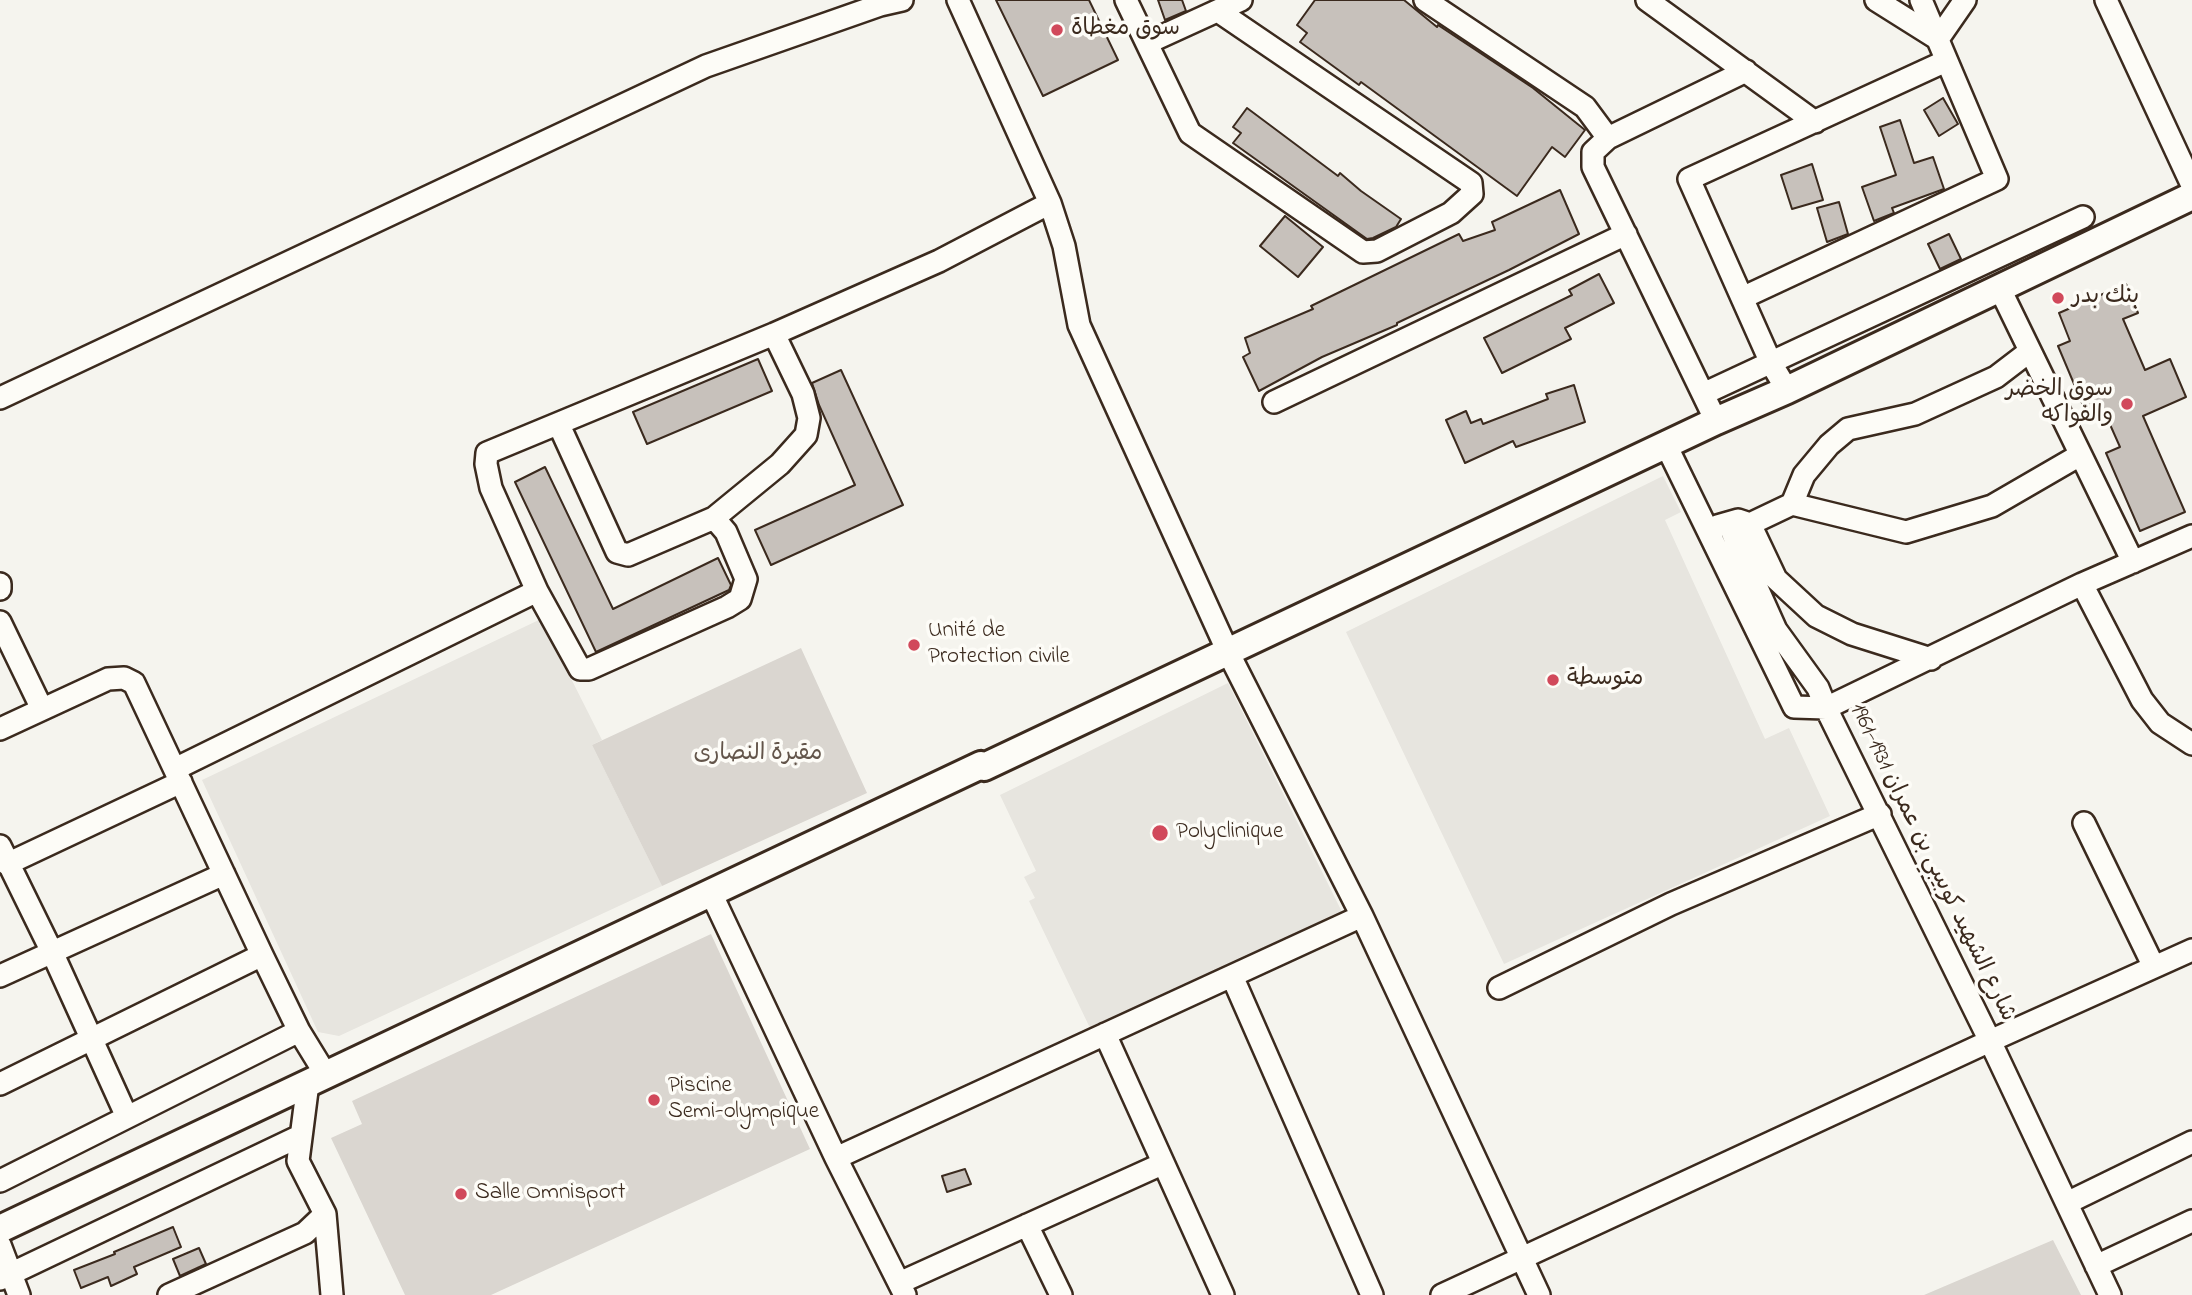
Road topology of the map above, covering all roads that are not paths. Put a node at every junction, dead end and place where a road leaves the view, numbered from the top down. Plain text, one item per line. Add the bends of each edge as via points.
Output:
1 (902, 0) edge
2 (958, 0) edge
3 (1126, 0) edge
4 (1241, 0) edge
5 (1425, 0) edge
6 (1647, 0) edge
7 (1876, 0) edge
8 (1921, 0) edge
9 (1965, 0) edge
10 (2106, 0) edge
11 (1218, 11) junction
12 (1938, 39) junction
13 (1147, 43) junction
14 (1946, 61) junction
15 (1746, 71) junction
16 (1815, 122) junction
17 (1608, 138) junction
18 (2192, 185) edge
19 (2192, 196) edge
20 (1050, 203) junction
21 (2084, 217) dead end
22 (1626, 234) junction
23 (1999, 287) junction
24 (1742, 298) junction
25 (774, 334) junction
26 (2031, 351) junction
27 (1771, 363) junction
28 (1787, 390) junction
29 (1703, 394) junction
30 (0, 398) edge
31 (1274, 402) dead end
32 (1716, 421) junction
33 (559, 425) junction
34 (1666, 445) junction
35 (2080, 455) junction
36 (1792, 503) junction
37 (714, 518) junction
38 (1739, 523) junction
39 (1706, 529) junction
40 (2192, 536) edge
41 (2133, 562) junction
42 (2082, 584) junction
43 (537, 592) junction
44 (0, 621) edge
45 (1228, 652) junction
46 (1931, 659) junction
47 (1826, 708) junction
48 (42, 709) junction
49 (0, 729) edge
50 (2192, 744) edge
51 (178, 776) junction
52 (1880, 814) junction
53 (2084, 823) dead end
54 (4, 855) edge
55 (224, 874) junction
56 (711, 893) junction
57 (1362, 916) junction
58 (2192, 950) edge
59 (52, 952) junction
60 (262, 955) junction
61 (2154, 967) junction
62 (0, 976) edge
63 (1232, 976) junction
64 (1499, 988) dead end
65 (299, 1031) junction
66 (1105, 1034) junction
67 (92, 1039) junction
68 (1990, 1041) junction
69 (317, 1079) junction
70 (0, 1084) edge
71 (127, 1117) junction
72 (300, 1136) junction
73 (2192, 1142) edge
74 (836, 1158) junction
75 (1162, 1164) junction
76 (0, 1181) edge
77 (2067, 1203) junction
78 (325, 1214) junction
79 (2192, 1221) edge
80 (1027, 1225) junction
81 (0, 1229) edge
82 (0, 1245) edge
83 (1522, 1258) junction
84 (2096, 1266) junction
85 (5, 1276) edge
86 (902, 1289) edge
87 (19, 1295) edge
88 (169, 1295) edge
89 (332, 1295) edge
90 (1061, 1295) edge
91 (1223, 1295) edge
92 (1372, 1295) edge
93 (1442, 1295) edge
94 (1539, 1295) edge
95 (2110, 1295) edge

1 - 30 street via 706,66
2 - 20 street
3 - 13 street
4 - 11 street
5 - 17 street via 1585,107
6 - 15 street
7 - 12 street
8 - 12 street
9 - 12 street
10 - 18 street
11 - 13 street
11 - 13 street via 1471,183 1472,194 1451,214 1377,251 1363,252 1189,133
12 - 14 street
14 - 16 street
14 - 24 street via 1997,179
15 - 16 street
15 - 17 street
16 - 24 street via 1689,179
17 - 22 street via 1593,152 1593,167
19 - 23 main road
20 - 25 street via 939,261
20 - 45 street via 1064,246 1079,325
21 - 27 street
22 - 29 street
22 - 31 street
23 - 26 street
23 - 28 main road
24 - 27 street
25 - 33 street
25 - 37 street via 803,394 809,418 806,435 780,464
26 - 35 street
26 - 36 street via 1996,377 1914,414 1848,429 1804,475
27 - 28 street
27 - 29 street
28 - 32 main road
29 - 32 street
32 - 34 main road
33 - 37 street via 617,552 628,555
33 - 43 street via 487,453 491,488
34 - 39 street, شارع الشهيد كوبيبي بن عمران 1931-1961
34 - 45 main road
35 - 36 street via 1992,506 1906,531
35 - 41 street
36 - 38 street
37 - 43 street via 726,532 746,579 740,599 589,669 580,669
38 - 39 street
38 - 46 street via 1776,579 1815,616 1852,634
38 - 47 street via 1776,630 1818,688
39 - 47 street, شارع الشهيد كوبيبي بن عمران 1931-1961 via 1794,707
40 - 41 street
41 - 42 street
42 - 46 street
42 - 50 street via 2142,700 2160,723
43 - 51 street
44 - 48 street
45 - 56 main road
45 - 57 street
46 - 47 street
47 - 52 street, شارع الشهيد كوبيبي بن عمران 1931-1961
48 - 49 street
48 - 51 street via 108,679 124,678 134,683
51 - 54 street
51 - 55 street
52 - 64 street via 1671,904
52 - 68 street, شارع الشهيد كوبيبي بن عمران 1931-1961
53 - 61 street
54 - 59 street
55 - 59 street
55 - 60 street
56 - 69 main road
56 - 74 street
57 - 63 street
57 - 83 street
58 - 61 street
59 - 62 street
59 - 67 street
60 - 65 street
60 - 67 street
61 - 68 street
63 - 66 street
63 - 92 street
65 - 69 street
65 - 71 street
66 - 74 street
66 - 75 street
67 - 70 street
67 - 71 street
68 - 77 street, شارع الشهيد كوبيبي بن عمران 1931-1961
68 - 83 street
69 - 72 street
69 - 81 main road
71 - 76 street
72 - 78 street via 298,1161
72 - 85 street
73 - 77 street
74 - 86 street
75 - 80 street
75 - 91 street
77 - 84 street, شارع الشهيد كوبيبي بن عمران 1931-1961
78 - 88 street via 305,1233
78 - 89 street
79 - 84 street
80 - 86 street
80 - 90 street
82 - 85 street
83 - 93 street
83 - 94 street
84 - 95 street, شارع الشهيد كوبيبي بن عمران 1931-1961
85 - 87 street

